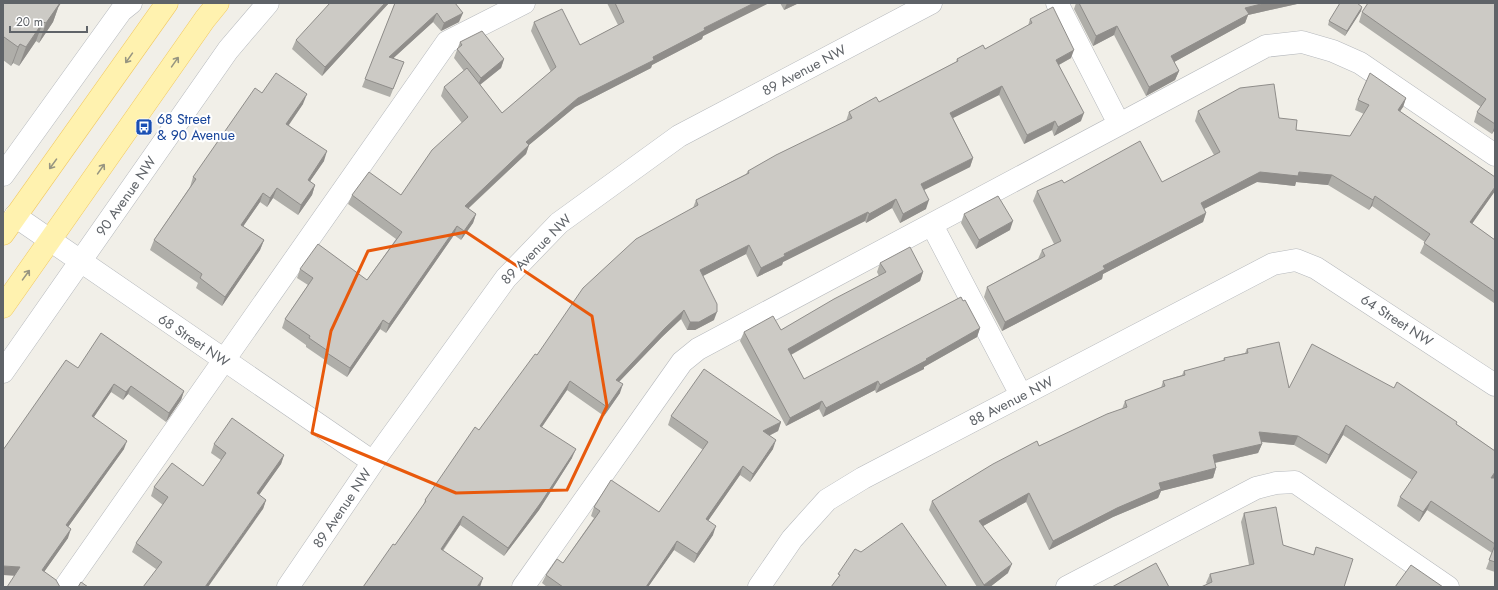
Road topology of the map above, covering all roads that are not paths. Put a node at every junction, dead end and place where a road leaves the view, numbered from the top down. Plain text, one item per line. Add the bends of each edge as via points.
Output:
1 (131, 3) edge
2 (168, 3) edge
3 (218, 3) edge
4 (268, 3) edge
5 (524, 3) edge
6 (931, 3) edge
7 (1057, 3) edge
8 (1119, 124) junction
9 (1495, 155) edge
10 (3, 174) edge
11 (15, 216) junction
12 (932, 225) junction
13 (3, 234) edge
14 (50, 241) junction
15 (1296, 260) joint
16 (80, 262) junction
17 (3, 307) edge
18 (224, 360) junction
19 (3, 372) edge
20 (1495, 385) edge
21 (1021, 395) junction
22 (373, 462) junction
23 (65, 587) edge
24 (288, 587) edge
25 (523, 587) edge
26 (759, 587) edge
27 (1067, 587) edge
28 (1448, 587) edge

1 - 10 street via 121,11
2 -> 11 main road
14 -> 3 main road
4 - 16 street, 90 Avenue NW via 228,50
5 - 18 street via 447,42
6 - 22 street, 89 Avenue NW via 679,136 559,222 506,278
7 - 8 street
8 - 9 street via 1266,46 1302,42 1333,50 1360,63
8 - 12 street
11 - 13 main road
11 - 14 street, 68 Street NW
12 - 21 street
12 - 25 street via 698,349 682,362
14 - 16 street, 68 Street NW
17 -> 14 main road
15 - 20 street, 64 Street NW via 1316,268
15 - 21 street, 88 Avenue NW via 1273,264
16 - 18 street, 68 Street NW
16 - 19 street, 90 Avenue NW
18 - 22 street, 68 Street NW
18 - 23 street
21 - 26 street, 88 Avenue NW via 863,478 827,500 792,539
22 - 24 street, 89 Avenue NW
27 - 28 street via 1256,488 1295,482

